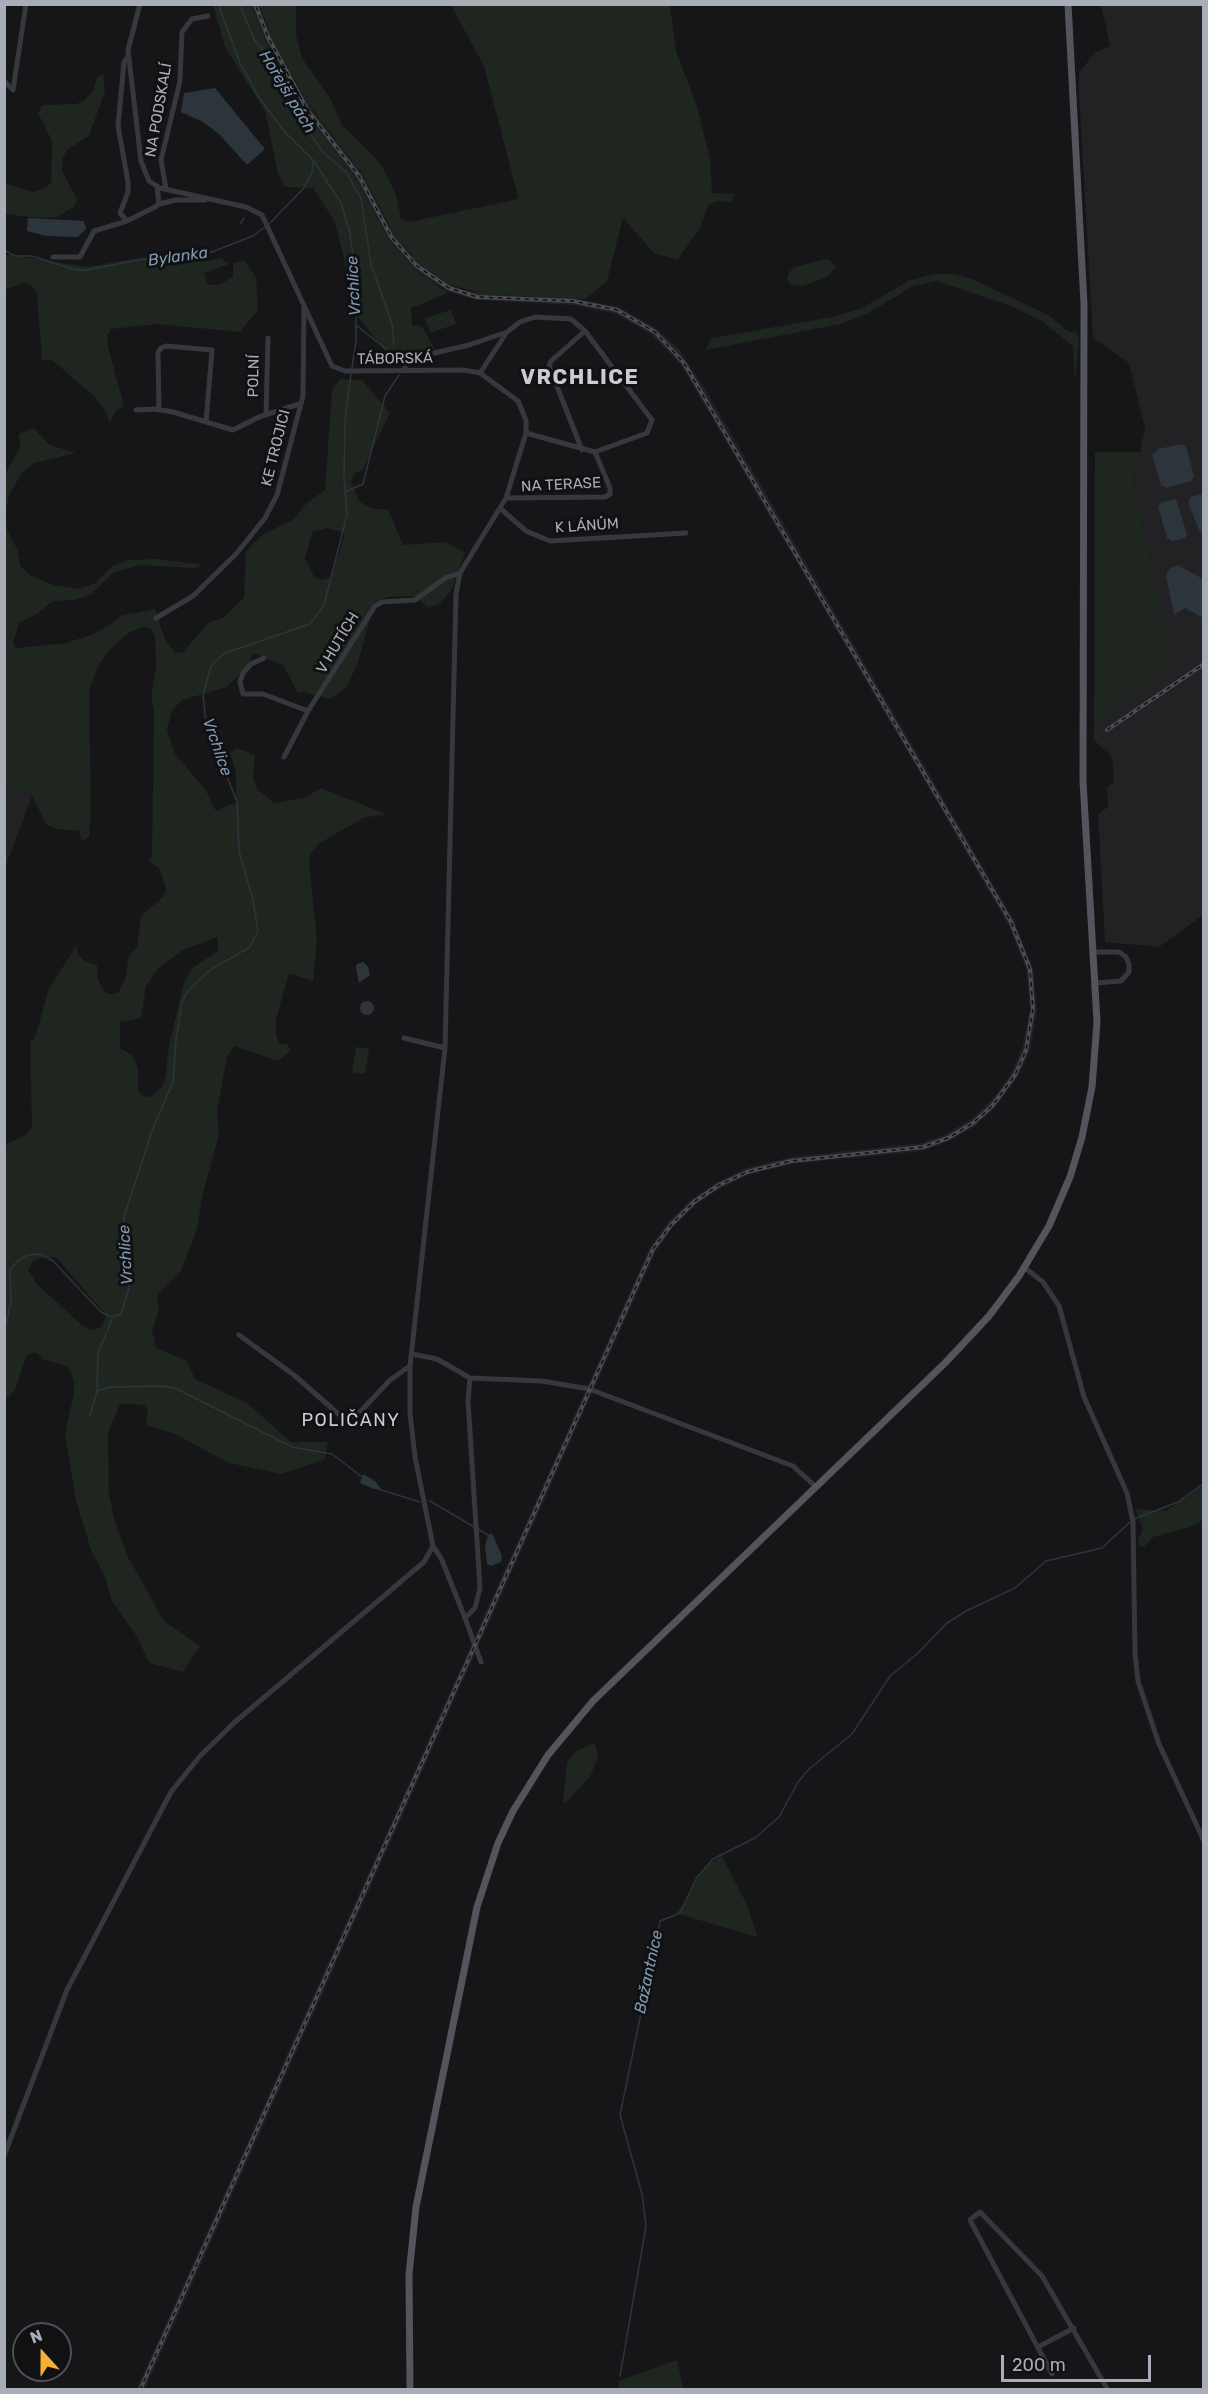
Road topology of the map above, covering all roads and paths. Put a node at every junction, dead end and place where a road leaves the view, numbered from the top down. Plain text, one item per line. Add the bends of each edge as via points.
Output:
1 (27, 4) edge
2 (140, 4) edge
3 (1068, 4) edge
4 (208, 16) dead end
5 (128, 57) junction
6 (4, 81) edge
7 (157, 186) junction
8 (166, 189) junction
9 (207, 198) junction
10 (159, 204) junction
11 (120, 213) junction
12 (127, 221) junction
13 (109, 226) junction
14 (53, 257) dead end
15 (305, 304) junction
16 (585, 331) junction
17 (507, 332) junction
18 (268, 338) dead end
19 (405, 370) junction
20 (480, 373) junction
21 (299, 404) junction
22 (159, 409) junction
23 (136, 410) dead end
24 (266, 415) junction
25 (206, 422) junction
26 (526, 434) junction
27 (582, 450) junction
28 (595, 452) junction
29 (506, 498) junction
30 (501, 509) junction
31 (686, 533) dead end
32 (460, 573) junction
33 (156, 618) dead end
34 (264, 658) dead end
35 (308, 711) junction
36 (284, 758) dead end
37 (1092, 952) junction
38 (1095, 983) junction
39 (404, 1038) dead end
40 (445, 1048) junction
41 (1025, 1268) junction
42 (239, 1335) dead end
43 (412, 1354) junction
44 (411, 1366) junction
45 (470, 1378) junction
46 (816, 1487) junction
47 (434, 1546) junction
48 (465, 1618) junction
49 (481, 1662) dead end
50 (1203, 1841) edge
51 (4, 2156) edge
52 (1074, 2328) junction
53 (1038, 2347) junction
54 (1052, 2374) dead end
55 (410, 2390) edge
56 (1108, 2390) edge

1 - 6 street via 13,90
2 - 5 street via 128,43
3 - 37 main road via 1084,304 1082,756
4 - 8 street, NA PODSKALÍ via 192,19 182,32 180,81 161,160
5 - 7 street via 141,161 147,178
5 - 11 street via 124,62 118,126 128,192
7 - 8 street, TÁBORSKÁ
7 - 10 street
8 - 9 street, TÁBORSKÁ
9 - 10 street, TÁBORSKÁ
9 - 15 street, TÁBORSKÁ via 255,210 266,221
10 - 12 street
11 - 12 street
11 - 13 street
12 - 13 street
13 - 14 street via 94,231 80,257
15 - 19 street, TÁBORSKÁ via 328,362 345,371
15 - 21 street, KE TROJICI via 303,396
16 - 17 street via 571,319 535,317
16 - 27 street via 549,366
16 - 28 street via 652,420 641,436
17 - 19 street via 413,358 405,363
17 - 20 street
18 - 24 street, POLNÍ
19 - 20 street, TÁBORSKÁ
20 - 26 street, TÁBORSKÁ via 518,400 526,420
21 - 24 street
21 - 33 street, KE TROJICI via 285,473 265,518 237,553 193,596
22 - 23 street
22 - 25 street
22 - 25 street via 161,348 212,350
24 - 25 street via 236,430
26 - 27 street
26 - 29 street, TÁBORSKÁ
27 - 28 street
28 - 29 street, NA TERASE via 610,488 605,497
29 - 30 street, TÁBORSKÁ
30 - 31 street, K LÁNŮM via 526,531 555,542
30 - 32 street, TÁBORSKÁ
32 - 35 street, V HUTÍCH via 445,578 415,600 375,606
32 - 40 street via 456,594
34 - 35 street via 243,673 243,694 263,694
35 - 36 street, V HUTÍCH
37 - 38 main road
37 - 38 street via 1119,952 1130,964 1121,981
38 - 41 main road via 1095,1060 1082,1137 1054,1215
39 - 40 street
40 - 43 street
41 - 46 main road via 970,1338
41 - 50 street via 1043,1282 1059,1306 1084,1397 1127,1493 1133,1522 1138,1681 1159,1744
42 - 44 street via 294,1374 343,1418 362,1410 390,1380
43 - 44 street
43 - 45 street via 437,1359
44 - 47 street via 413,1445
45 - 46 street via 542,1381 589,1389 793,1466
45 - 48 street via 468,1401 480,1588 476,1608
46 - 55 main road via 574,1723 532,1778 498,1843 477,1907 414,2218 409,2276
47 - 48 street
47 - 51 street via 424,1562 235,1722 171,1792 67,1990
48 - 49 street
52 - 53 street
52 - 53 street via 1042,2276 980,2212 970,2220
52 - 56 street
53 - 54 street

